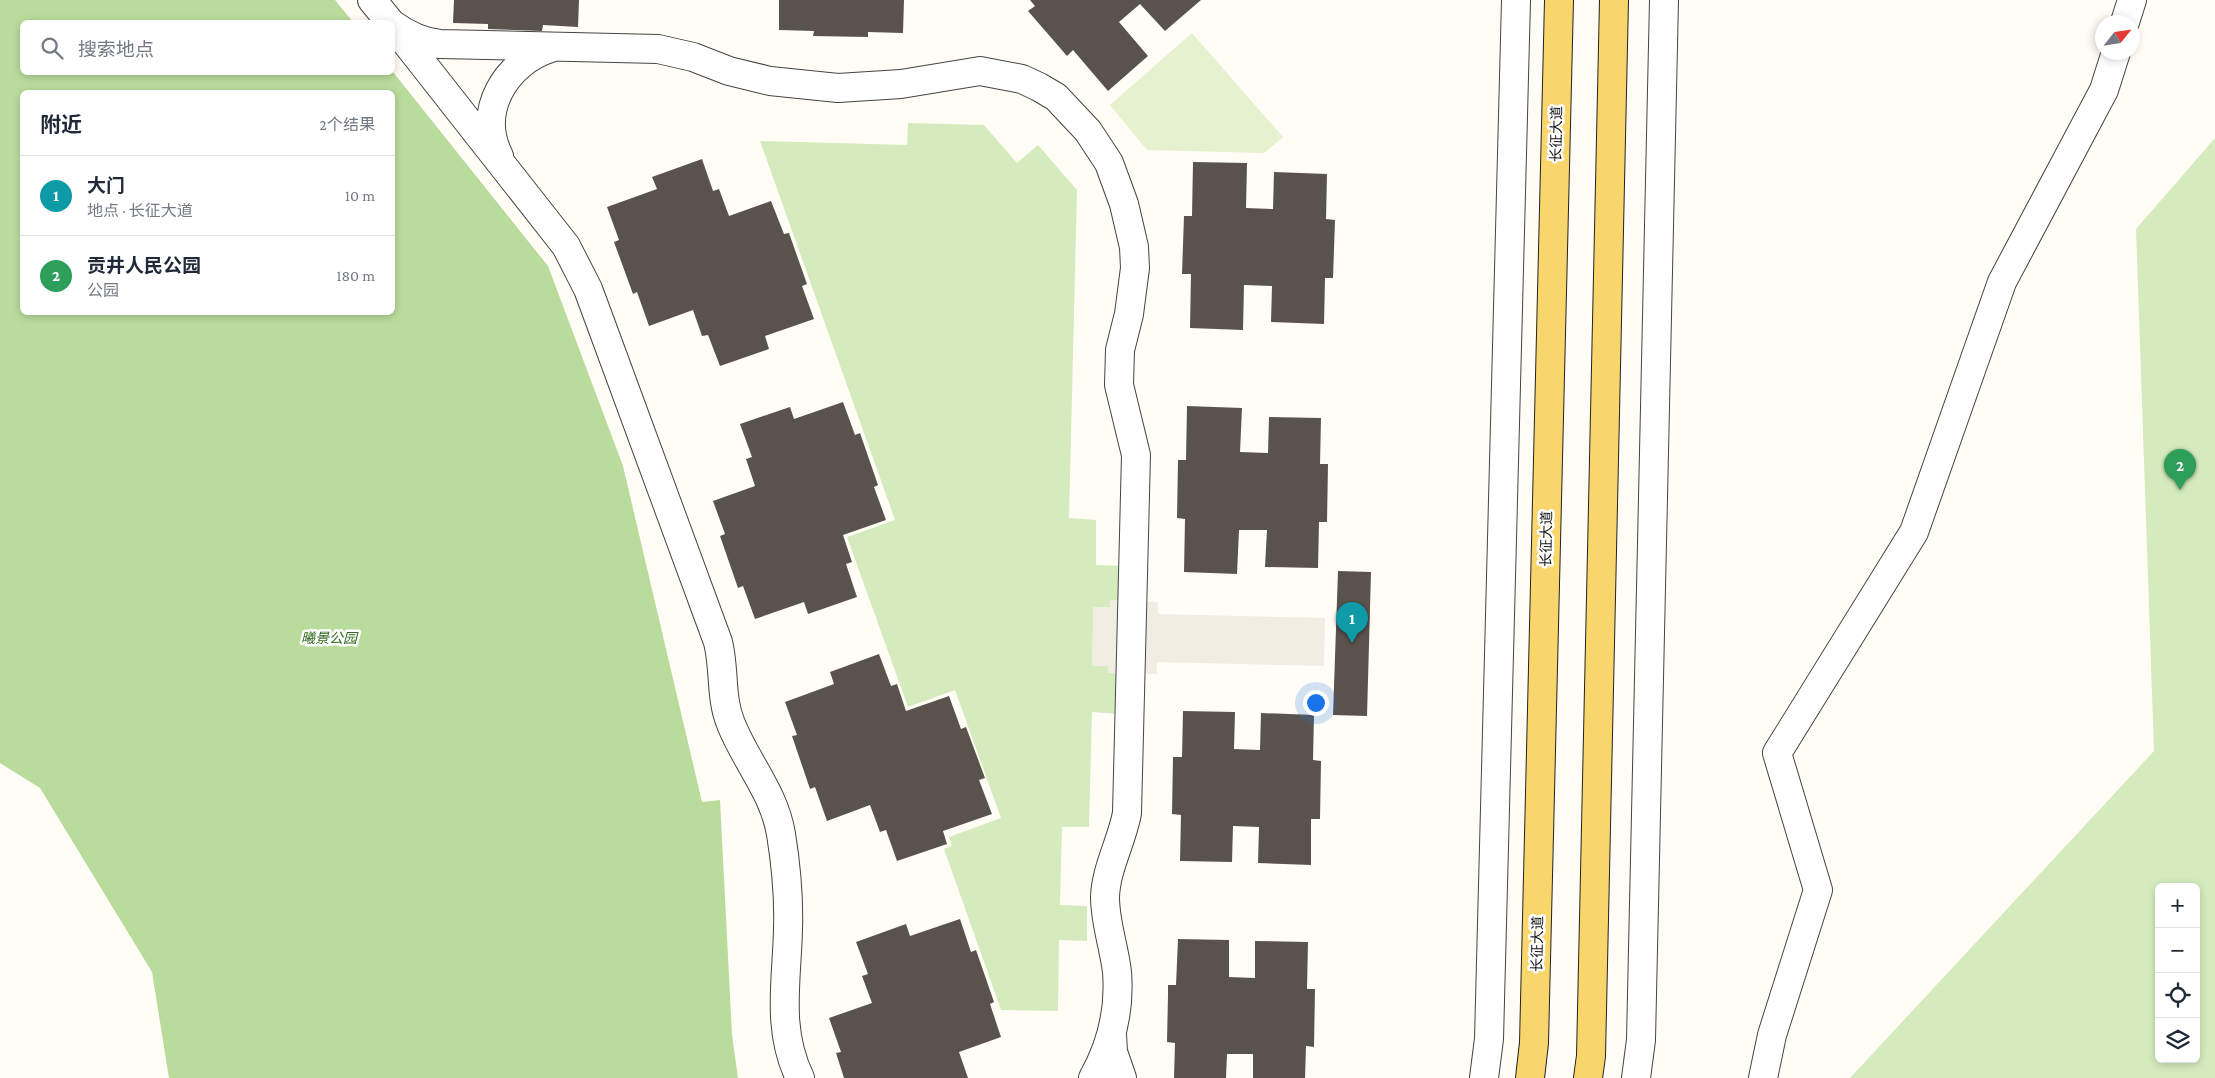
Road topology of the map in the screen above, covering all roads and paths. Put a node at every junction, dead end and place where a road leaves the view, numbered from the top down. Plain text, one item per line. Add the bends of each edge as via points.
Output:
1 (372, 0) edge
2 (1516, 0) edge
3 (1559, 0) edge
4 (1614, 0) edge
5 (1664, 0) edge
6 (2132, 0) edge
7 (2127, 15) edge
8 (389, 20) edge
9 (395, 26) edge
10 (395, 28) edge
11 (555, 46) junction
12 (2113, 60) edge
13 (505, 168) junction
14 (1112, 1034) junction
15 (800, 1078) edge
16 (1093, 1078) edge
17 (1122, 1078) edge
18 (1484, 1078) edge
19 (1530, 1078) edge
20 (1588, 1078) edge
21 (1636, 1078) edge
22 (1763, 1078) edge

1 - 8 lane
2 - 18 lane via 1489,1039
3 - 19 main road, 长征大道 via 1534,1043
4 - 20 main road
5 - 21 lane via 1641,1040
6 - 7 lane
9 - 11 lane via 428,43
10 - 13 lane
11 - 13 lane via 538,52 513,69 497,96 492,114 492,133
11 - 14 lane via 675,52 750,77 838,88 901,84 980,71 999,74 1040,86 1056,97 1088,131 1109,163 1124,204 1134,247 1133,289 1120,350 1119,384 1136,455 1127,812 1111,864 1106,895 1108,929 1117,973
12 - 22 lane via 2104,90 2002,282 1914,532 1778,753 1818,890 1772,1035
13 - 15 lane via 566,246 588,288 718,642 724,671 724,704 730,724 762,779 776,813 788,893 785,1025
14 - 16 lane
14 - 17 lane via 1112,1052

